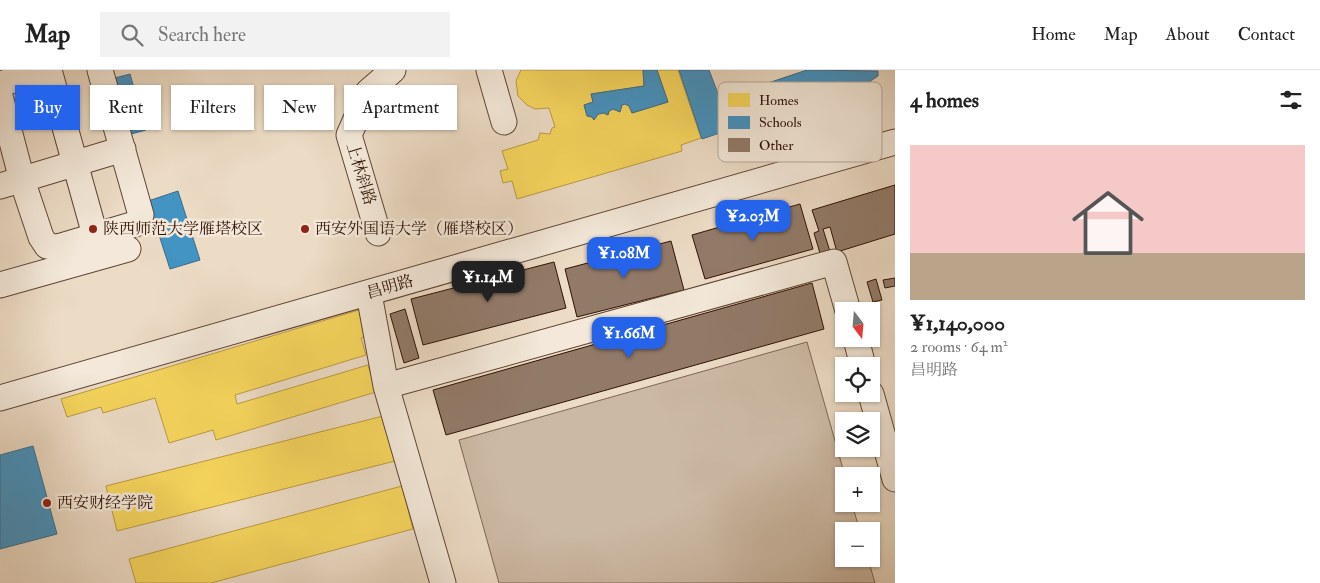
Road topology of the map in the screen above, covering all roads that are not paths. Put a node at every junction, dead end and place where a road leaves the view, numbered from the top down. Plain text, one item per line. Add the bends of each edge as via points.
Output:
1 (49, 70) edge
2 (100, 70) edge
3 (393, 70) edge
4 (489, 70) edge
5 (0, 84) edge
6 (0, 96) edge
7 (504, 122) dead end
8 (895, 142) edge
9 (882, 146) edge
10 (123, 149) junction
11 (826, 162) edge
12 (74, 164) junction
13 (11, 183) edge
14 (378, 233) dead end
15 (95, 235) junction
16 (128, 249) dead end
17 (0, 284) edge
18 (369, 294) junction
19 (845, 302) edge
20 (386, 386) junction
21 (0, 398) edge
22 (873, 402) edge
23 (895, 478) edge
24 (443, 583) edge

1 - 5 street
1 - 12 street
2 - 10 street
3 - 14 street, 上林斜路 via 368,92 349,136
4 - 7 street
6 - 13 street
8 - 9 street, 昌明路
10 - 12 street
10 - 15 street via 141,215 138,223
11 - 18 street, 昌明路
12 - 13 street
12 - 15 street
13 - 15 street via 47,246 58,247
16 - 17 street
18 - 20 street
18 - 21 street, 昌明路
19 - 20 street via 834,262
20 - 24 street
22 - 23 street

